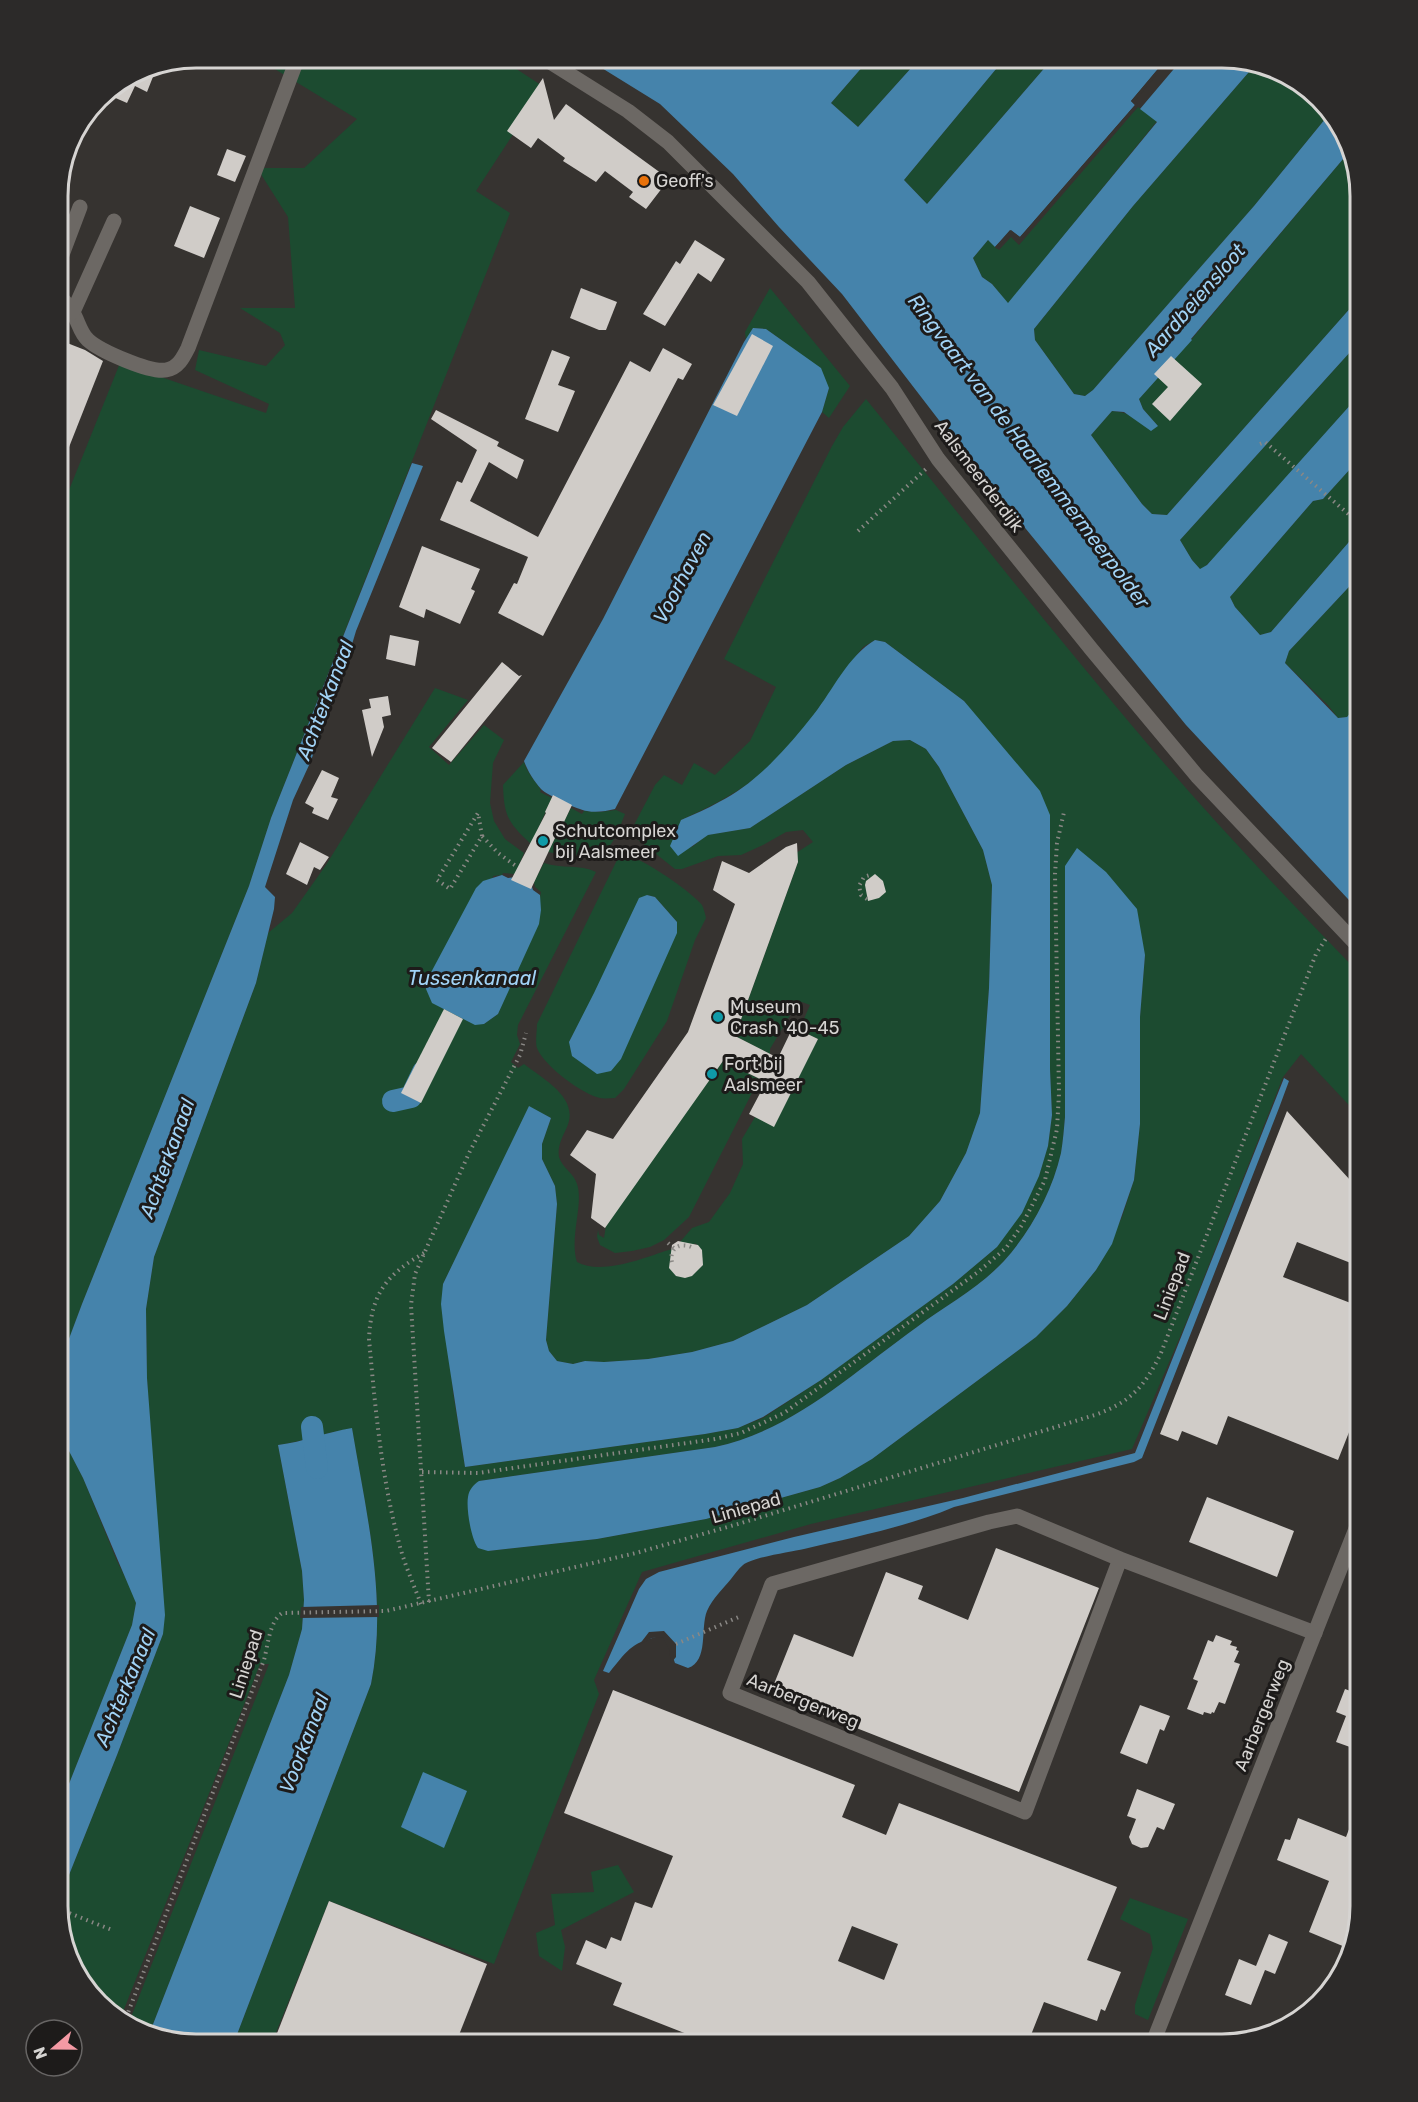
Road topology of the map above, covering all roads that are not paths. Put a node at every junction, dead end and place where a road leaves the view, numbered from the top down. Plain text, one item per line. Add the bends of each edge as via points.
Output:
1 (294, 68) edge
2 (560, 68) edge
3 (80, 207) dead end
4 (114, 221) dead end
5 (68, 239) edge
6 (68, 306) edge
7 (73, 312) junction
8 (1350, 938) edge
9 (1350, 1544) edge
10 (1120, 1559) junction
11 (1315, 1633) junction
12 (1156, 2034) edge

1 - 7 street via 181,361 164,370 108,354 87,339
2 - 8 street, Aalsmeerderdijk via 628,111 668,142 790,262 892,387 938,459 1084,641 1197,776
3 - 5 street
4 - 7 street
6 - 7 street
9 - 11 street, Aarbergerweg
10 - 10 street, Aarbergerweg via 1025,1812 730,1693 772,1584 1017,1516
10 - 11 street, Aarbergerweg
11 - 12 street, Aarbergerweg

